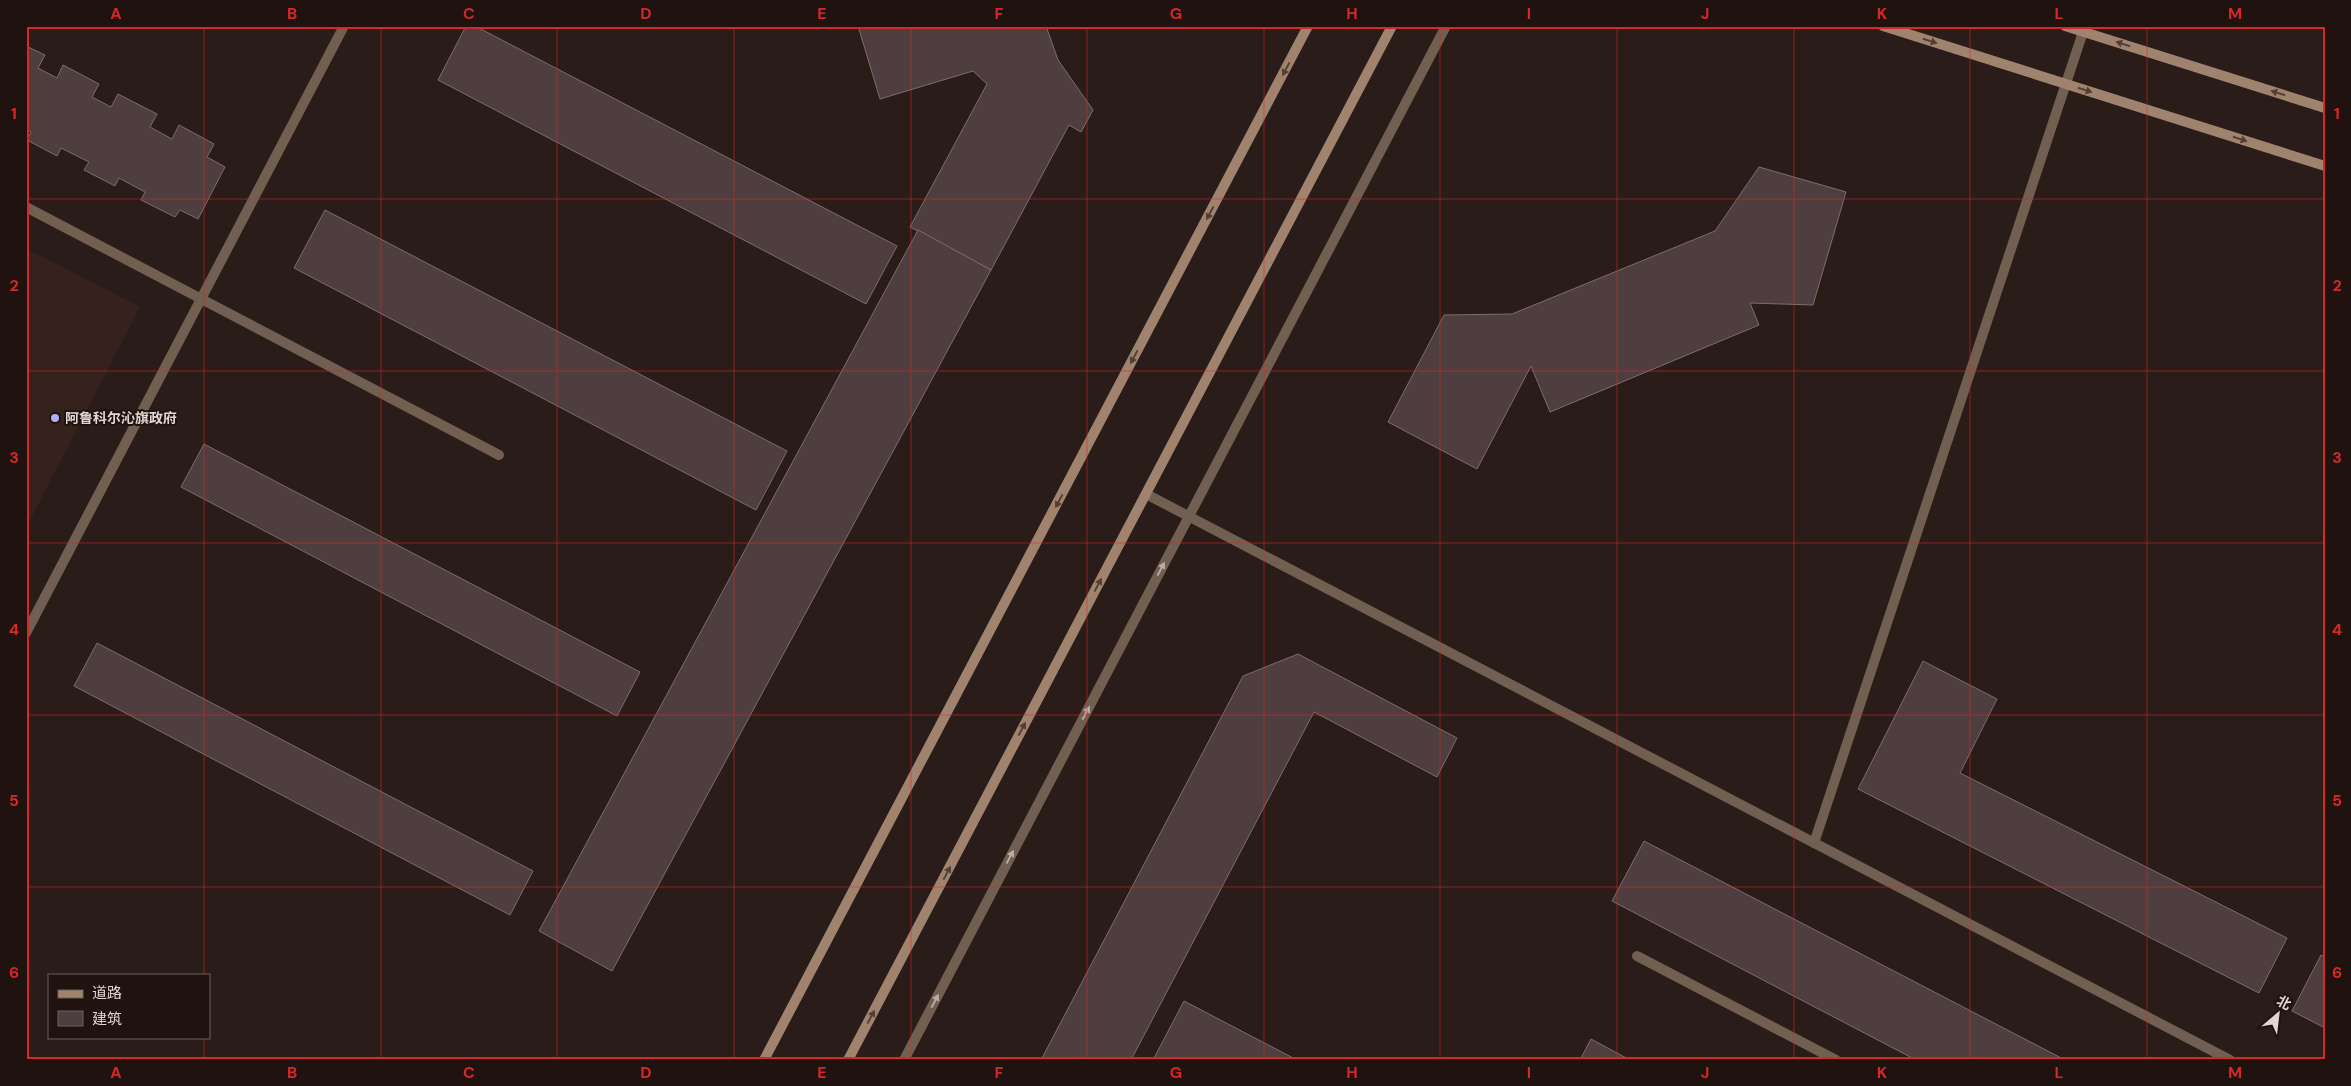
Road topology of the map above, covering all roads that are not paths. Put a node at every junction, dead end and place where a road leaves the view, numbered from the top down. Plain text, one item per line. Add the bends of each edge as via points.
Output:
1 (344, 26) edge
2 (1308, 26) edge
3 (1392, 26) edge
4 (1446, 26) edge
5 (1883, 26) edge
6 (2065, 26) edge
7 (2084, 29) edge
8 (2066, 84) junction
9 (2325, 108) edge
10 (2325, 166) edge
11 (26, 207) edge
12 (201, 299) junction
13 (499, 455) dead end
14 (1146, 494) junction
15 (1189, 516) junction
16 (26, 633) edge
17 (1814, 843) junction
18 (1637, 956) dead end
19 (764, 1060) edge
20 (848, 1060) edge
21 (904, 1060) edge
22 (1836, 1060) edge
23 (2230, 1060) edge

1 - 12 street
2 -> 19 main road
3 - 14 main road
4 - 15 street
5 -> 8 main road
6 - 7 main road
7 - 8 street
9 -> 7 main road
8 -> 10 main road
8 - 17 street
11 - 12 street
12 - 13 street
12 - 16 street
14 - 15 street
20 -> 14 main road
15 - 17 street
21 -> 15 street
17 - 23 street
18 - 22 street

